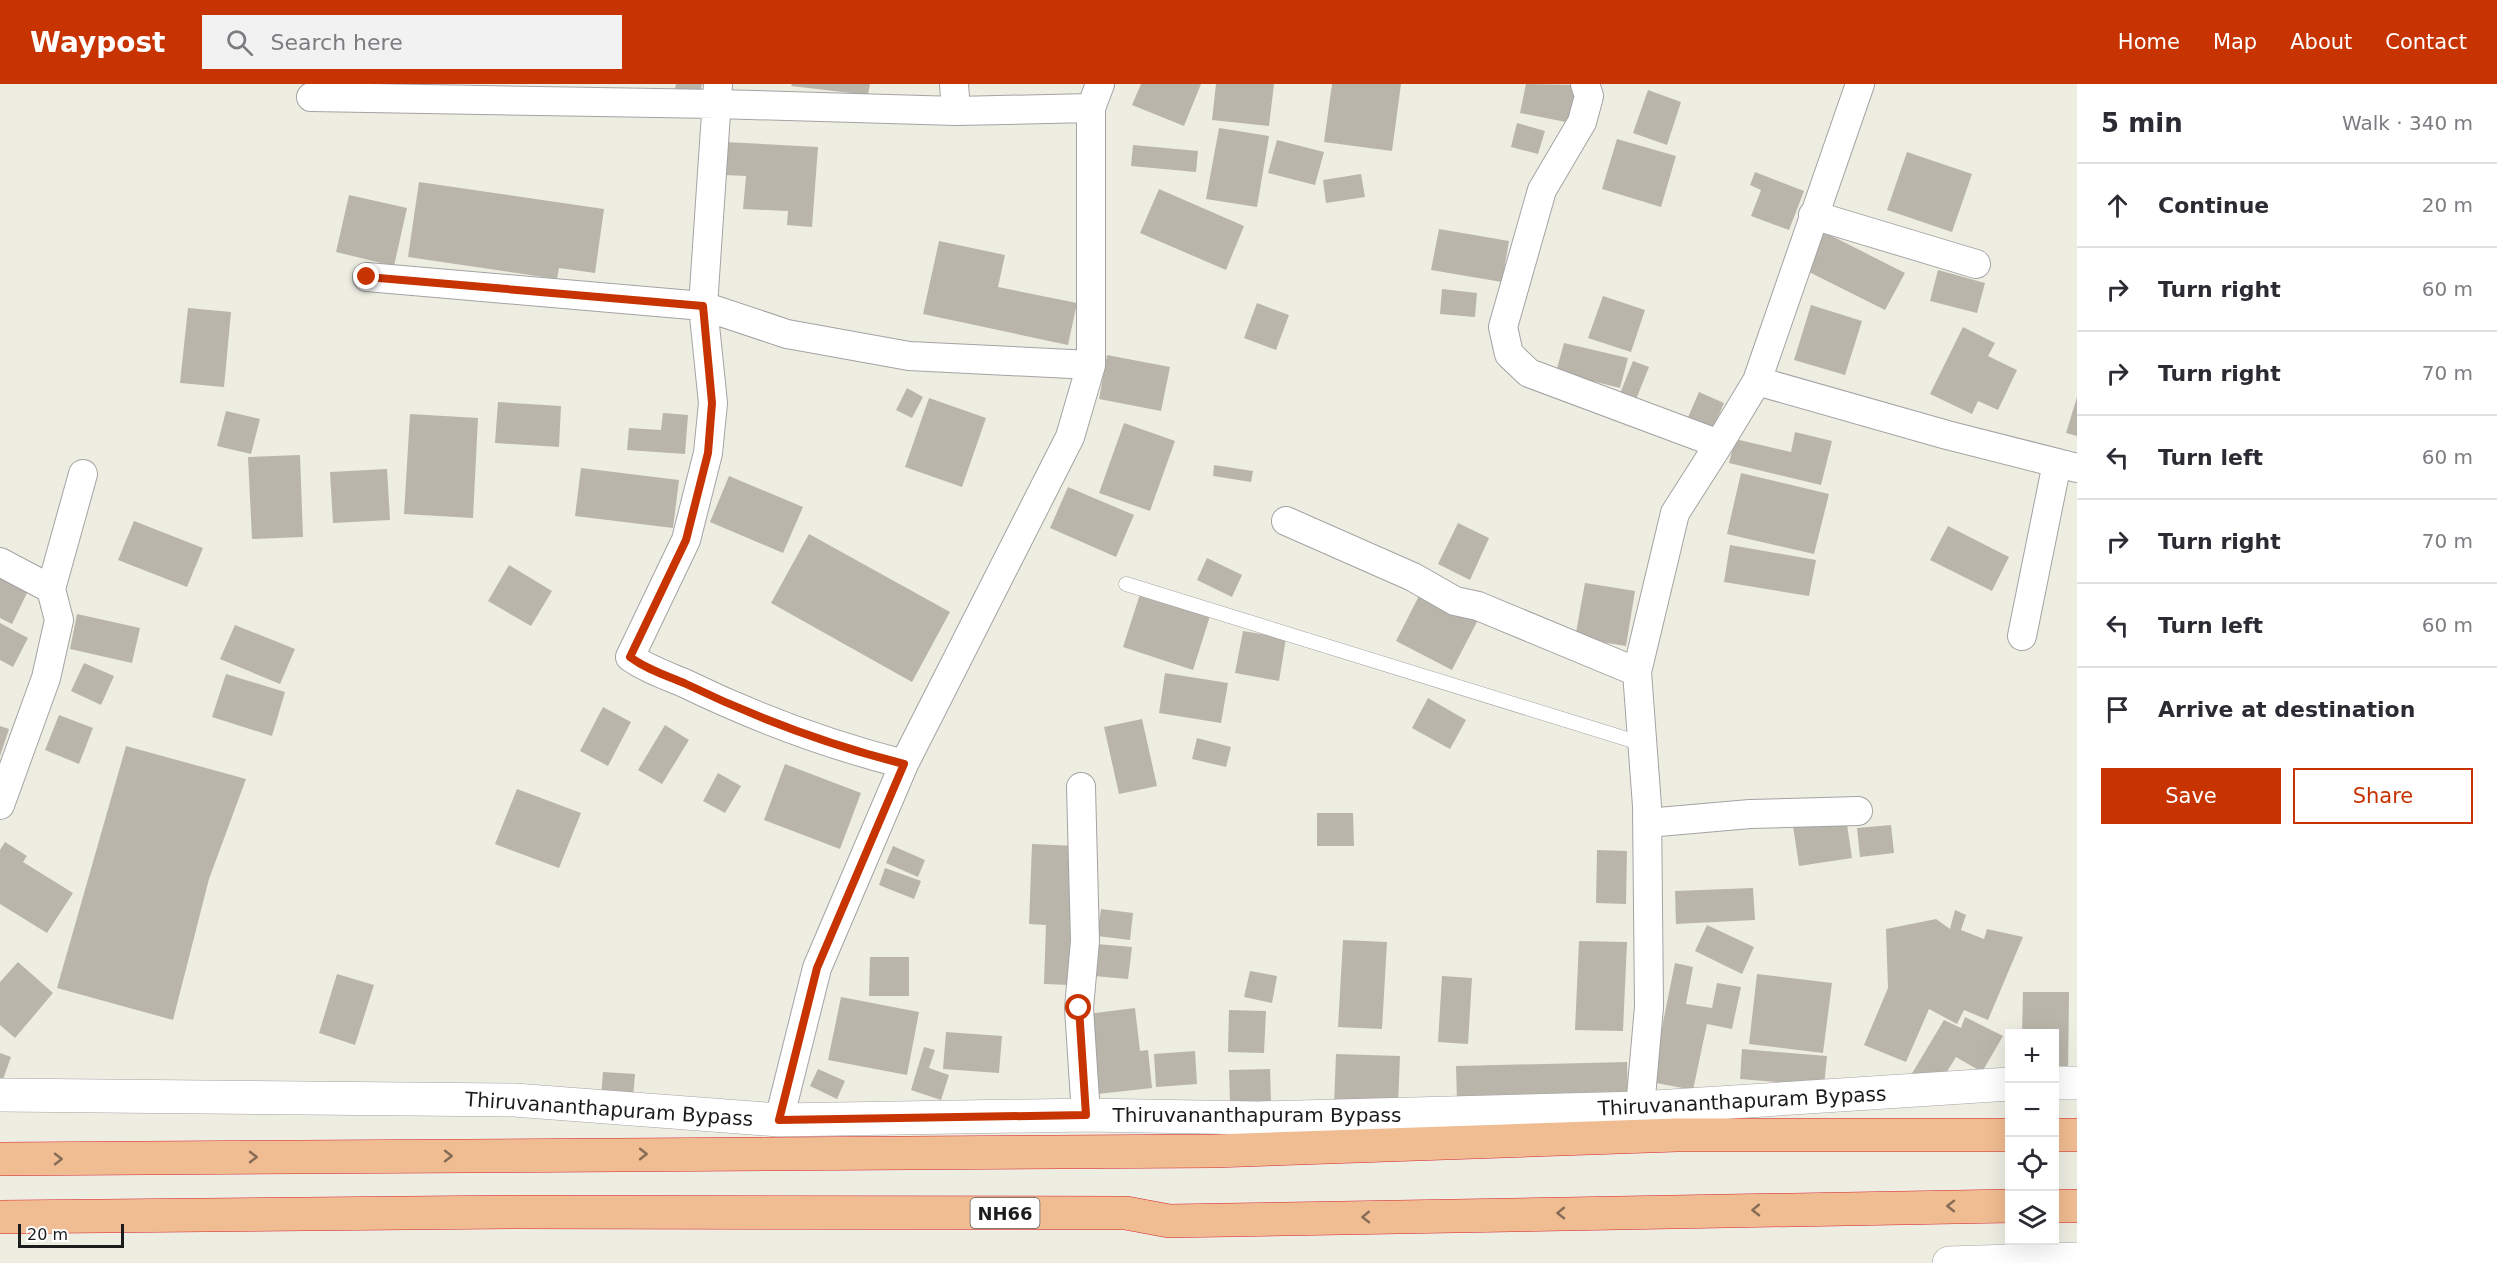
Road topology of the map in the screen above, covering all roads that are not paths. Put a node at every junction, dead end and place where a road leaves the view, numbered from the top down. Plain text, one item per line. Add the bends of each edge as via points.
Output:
1 (1586, 84) edge
2 (1860, 84) edge
3 (718, 94) edge
4 (1095, 96) edge
5 (311, 97) dead end
6 (955, 98) edge
7 (1814, 215) junction
8 (1976, 264) dead end
9 (367, 277) dead end
10 (703, 306) junction
11 (1091, 365) junction
12 (1757, 381) junction
13 (1719, 444) junction
14 (2067, 466) edge
15 (83, 474) dead end
16 (1286, 520) dead end
17 (0, 562) edge
18 (1126, 584) dead end
19 (51, 589) junction
20 (2022, 636) dead end
21 (1637, 672) junction
22 (1643, 744) junction
23 (904, 764) junction
24 (1081, 788) dead end
25 (0, 805) edge
26 (1858, 811) dead end
27 (1647, 824) junction
28 (2059, 1083) edge
29 (2077, 1083) edge
30 (2005, 1084) edge
31 (0, 1095) edge
32 (1640, 1108) junction
33 (1086, 1115) junction
34 (779, 1120) junction
35 (2005, 1135) edge
36 (2059, 1135) edge
37 (2077, 1135) edge
38 (0, 1159) edge
39 (2005, 1206) edge
40 (2059, 1206) edge
41 (2077, 1206) edge
42 (0, 1218) edge
43 (2077, 1259) edge
44 (1949, 1263) edge

1 - 13 street via 1589,96 1582,122 1542,190 1532,224 1503,327 1509,354 1528,373
2 - 7 street
3 - 5 street
3 - 6 street
3 - 10 street
4 - 6 street
4 - 11 street
7 - 8 street
7 - 12 street
9 - 10 street
10 - 11 street via 787,334 909,356
10 - 23 street via 712,403 708,453 686,540 630,657 710,696 853,751
11 - 23 street via 1070,437
12 - 13 street
12 - 14 street
13 - 21 street via 1675,513
14 - 20 street
15 - 19 street
16 - 21 street via 1413,577 1455,602 1478,606
17 - 19 street
18 - 22 lane
19 - 25 street via 59,620 48,667
21 - 22 street
22 - 27 street
23 - 34 street via 817,968
24 - 33 street via 1085,941 1079,1008
26 - 27 street via 1750,814
27 - 32 street via 1649,1007
28 - 29 street
30 - 32 street, Thiruvananthapuram Bypass
31 - 34 street, Thiruvananthapuram Bypass via 514,1100
32 - 33 street, Thiruvananthapuram Bypass via 1257,1119
33 - 34 street, Thiruvananthapuram Bypass
38 -> 35 highway, Thiruvananthapuram Bypass via 1214,1151 1677,1135
36 - 37 highway
39 -> 42 highway, NH66 via 1169,1221 1126,1213 515,1212
40 - 41 highway
43 - 44 street

